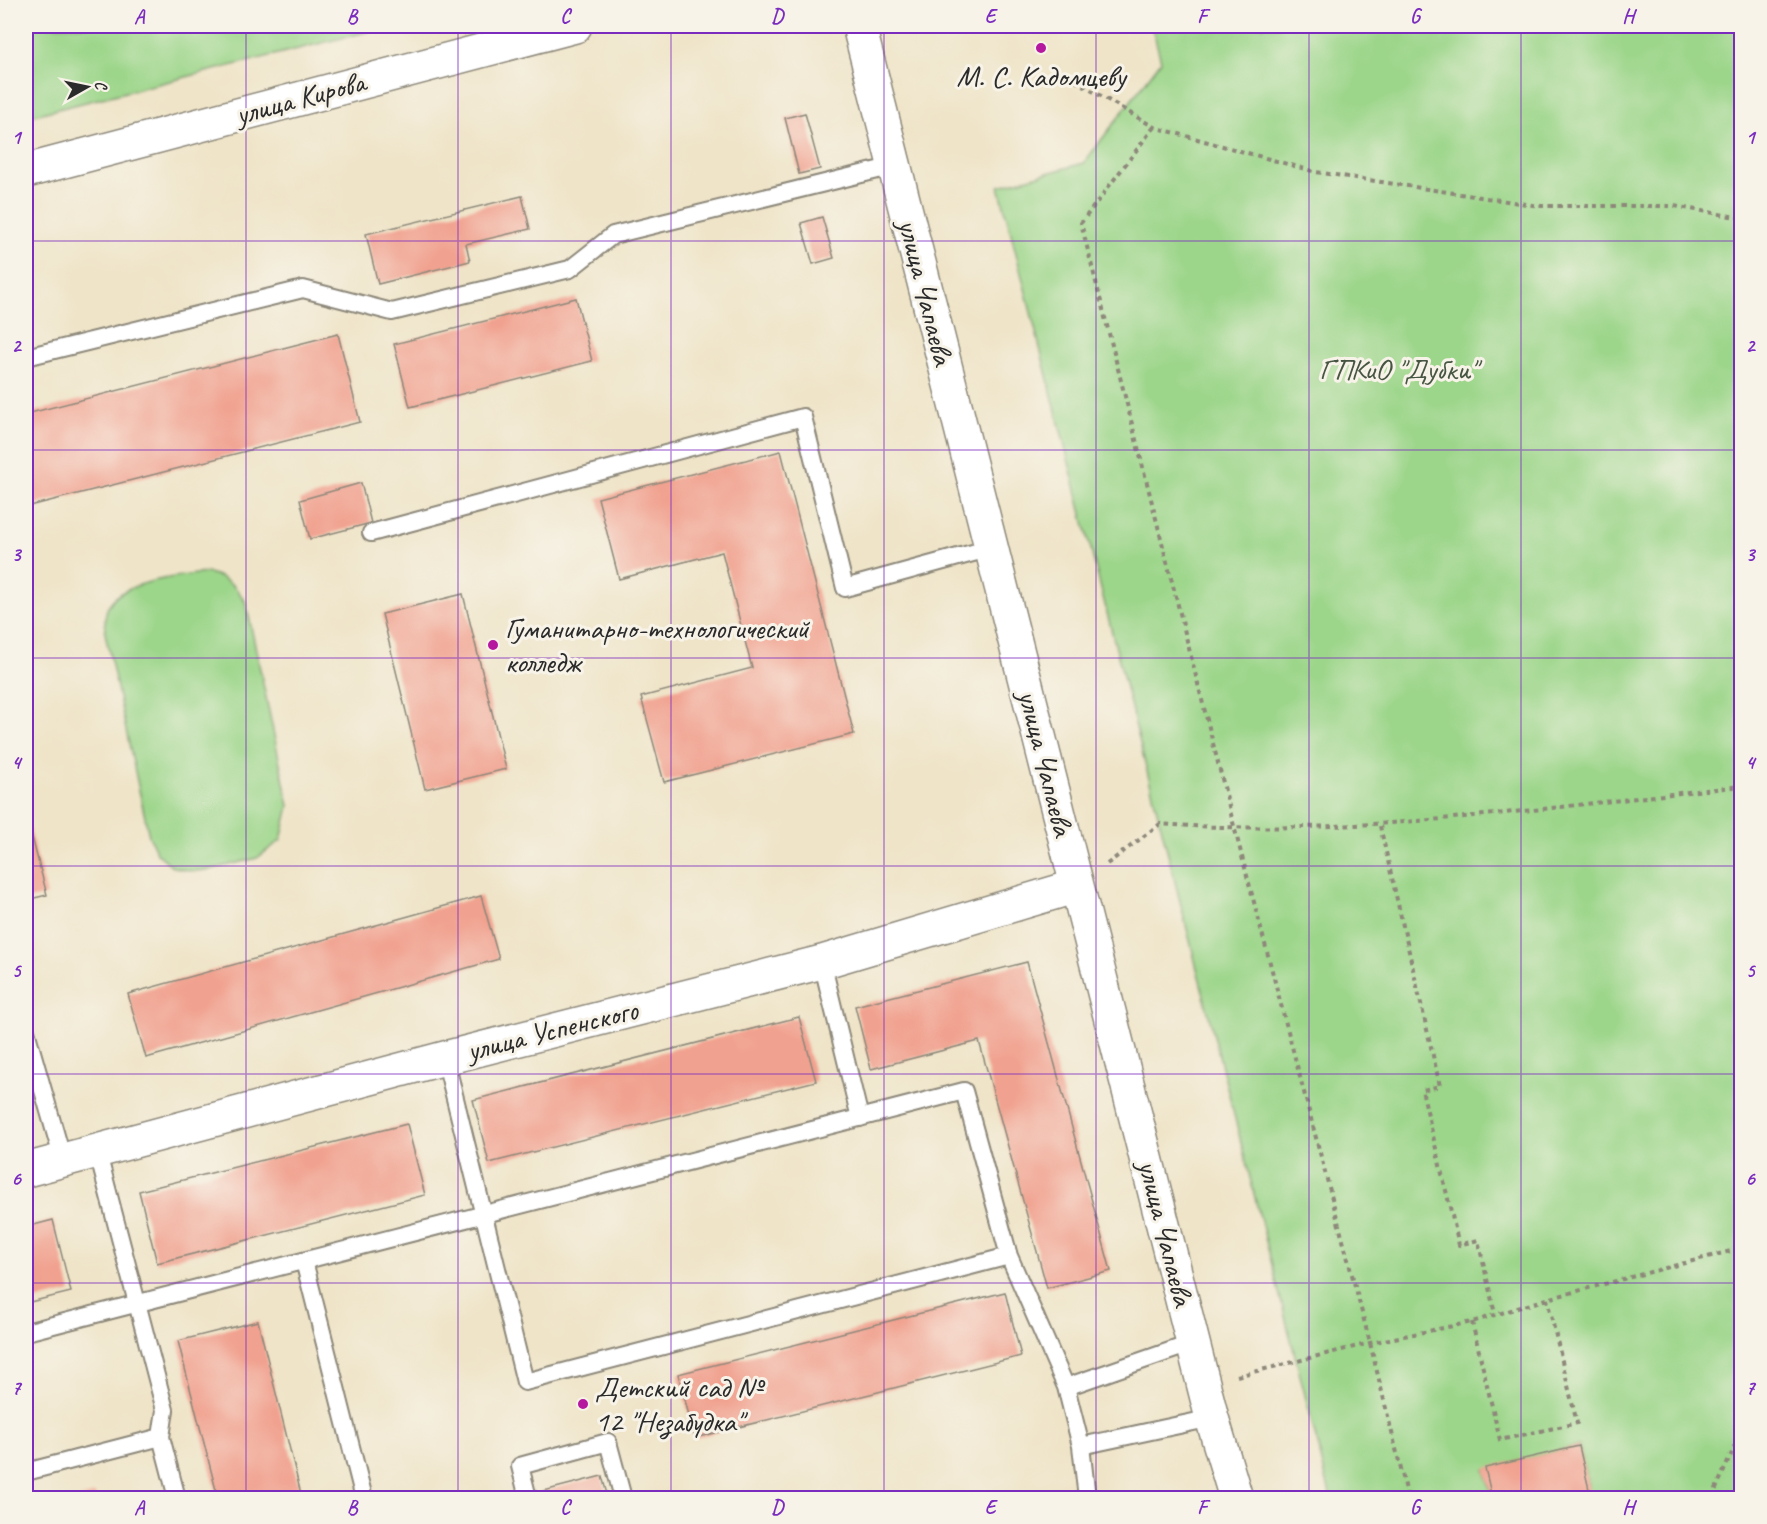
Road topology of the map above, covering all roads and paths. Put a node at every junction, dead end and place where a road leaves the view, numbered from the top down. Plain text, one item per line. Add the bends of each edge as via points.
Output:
1 (575, 26) edge
2 (859, 26) edge
3 (1067, 76) dead end
4 (1154, 127) junction
5 (894, 166) junction
6 (26, 171) edge
7 (1742, 218) edge
8 (26, 357) edge
9 (371, 533) dead end
10 (991, 548) junction
11 (1742, 786) edge
12 (1380, 826) junction
13 (1235, 830) junction
14 (1077, 886) junction
15 (822, 962) junction
16 (26, 1031) edge
17 (444, 1058) junction
18 (860, 1118) junction
19 (97, 1150) junction
20 (63, 1160) junction
21 (26, 1170) edge
22 (483, 1214) junction
23 (1742, 1248) edge
24 (1009, 1256) junction
25 (304, 1260) junction
26 (1547, 1299) junction
27 (137, 1303) junction
28 (1495, 1314) junction
29 (1472, 1322) junction
30 (26, 1332) edge
31 (1370, 1342) junction
32 (1193, 1343) junction
33 (1204, 1385) junction
34 (1066, 1387) junction
35 (1212, 1418) junction
36 (1742, 1430) edge
37 (161, 1437) junction
38 (1082, 1446) junction
39 (26, 1472) edge
40 (177, 1498) edge
41 (364, 1498) edge
42 (528, 1498) edge
43 (623, 1498) edge
44 (1087, 1498) edge
45 (1236, 1498) edge
46 (1408, 1498) edge
47 (1712, 1498) edge

1 - 6 street, улица Кирова
2 - 5 street, улица Чапаева
3 - 4 path
4 - 7 path via 1316,172 1539,206 1674,206
4 - 13 path via 1081,223
5 - 8 lane via 613,235 570,269 392,312 303,289
5 - 10 street, улица Чапаева
9 - 10 lane via 803,417 845,588
10 - 14 street, улица Чапаева
11 - 12 path
12 - 13 path
12 - 28 path via 1440,1086 1422,1090 1459,1245 1478,1240
13 - 14 path via 1160,824
13 - 31 path
14 - 15 street, улица Успенского
14 - 32 street, улица Чапаева
15 - 17 street, улица Успенского
15 - 18 lane
16 - 20 lane
17 - 19 street, улица Успенского
17 - 22 lane
18 - 22 lane
18 - 24 lane via 964,1091
19 - 20 street, улица Успенского
19 - 27 lane
20 - 21 street, улица Успенского
22 - 24 lane via 525,1382
22 - 25 lane
23 - 26 path
24 - 34 lane
25 - 27 lane
25 - 41 lane
26 - 28 path
26 - 29 path via 1577,1423 1500,1440
27 - 30 lane
27 - 37 lane via 165,1410
28 - 29 path
29 - 31 path
31 - 33 path
31 - 46 path
32 - 33 street, улица Чапаева
32 - 34 lane
33 - 35 street, улица Чапаева
34 - 38 lane
35 - 38 lane
35 - 45 street, улица Чапаева
36 - 47 path
37 - 39 lane
37 - 40 lane
38 - 44 lane
42 - 43 lane via 520,1466 608,1442

